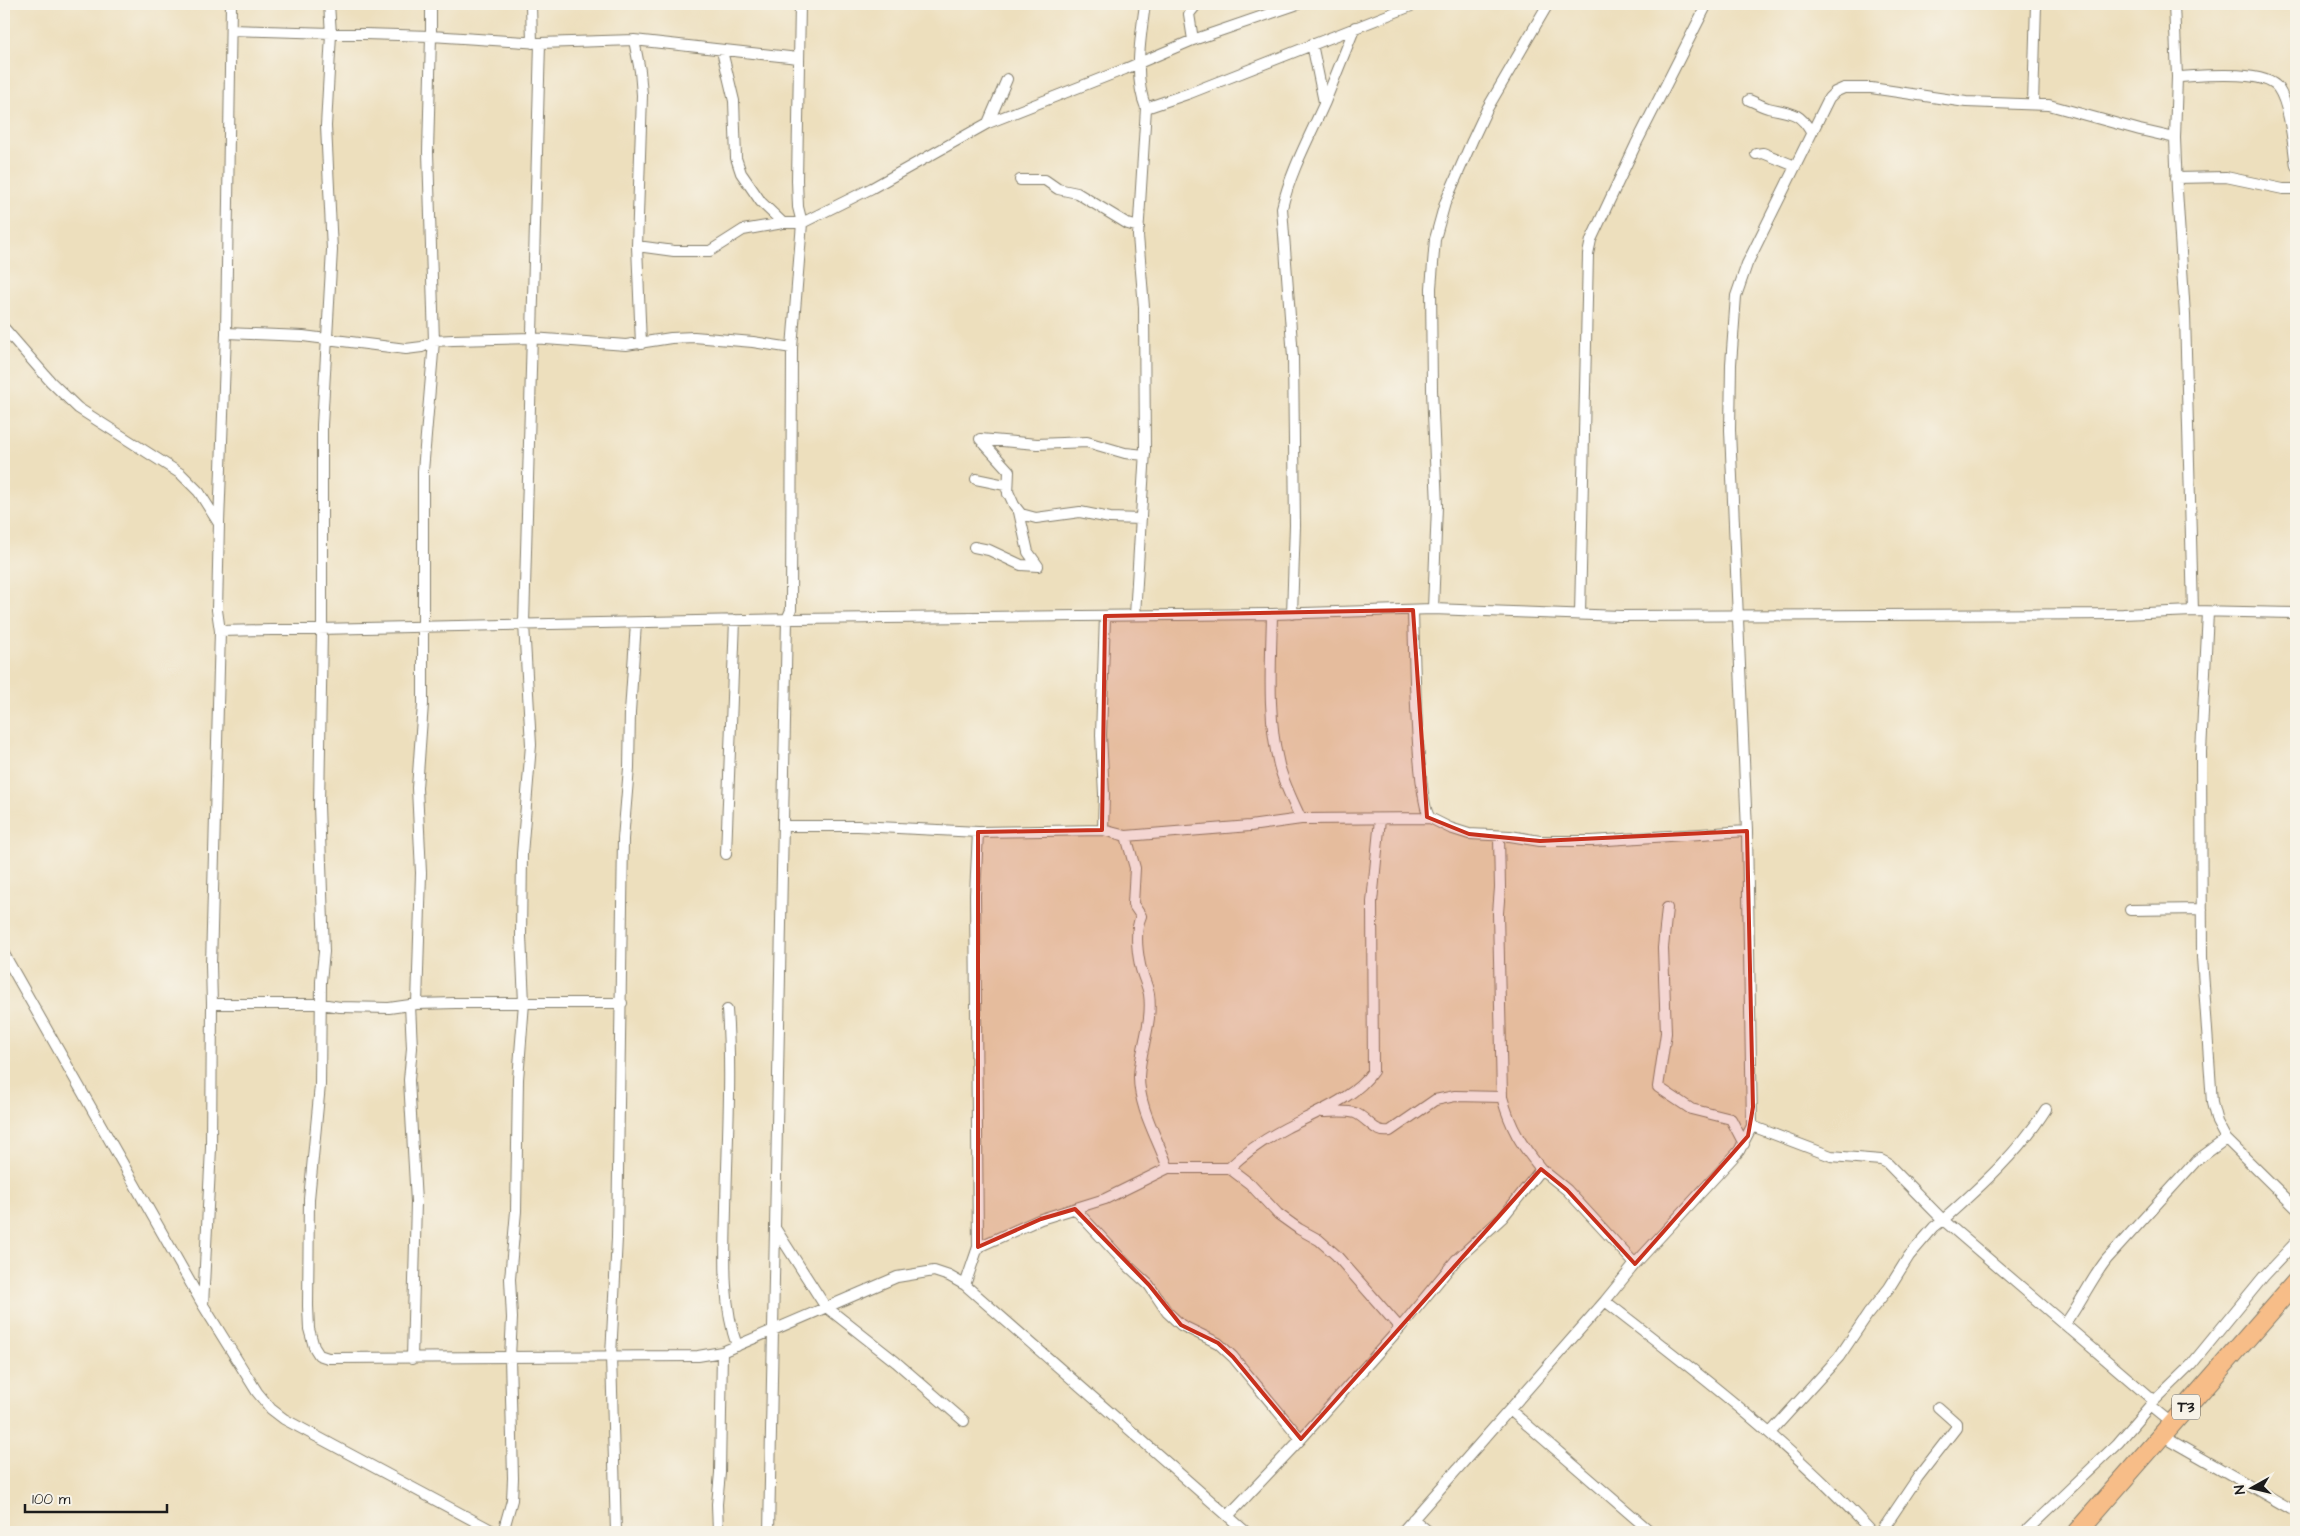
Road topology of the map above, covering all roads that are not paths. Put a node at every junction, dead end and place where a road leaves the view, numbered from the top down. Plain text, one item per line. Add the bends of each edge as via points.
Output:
1 (231, 4) edge
2 (329, 4) edge
3 (431, 4) edge
4 (531, 4) edge
5 (800, 4) edge
6 (1145, 4) edge
7 (1197, 4) edge
8 (1298, 4) edge
9 (1415, 4) edge
10 (1548, 4) edge
11 (1707, 4) edge
12 (2036, 4) edge
13 (2174, 4) edge
14 (1355, 27) junction
15 (231, 30) junction
16 (331, 34) junction
17 (431, 36) junction
18 (634, 40) junction
19 (1193, 40) junction
20 (536, 43) junction
21 (1312, 44) junction
22 (722, 51) junction
23 (798, 58) junction
24 (1140, 63) junction
25 (2177, 77) junction
26 (1007, 78) dead end
27 (1749, 100) dead end
28 (1324, 103) junction
29 (2033, 104) junction
30 (1146, 108) junction
31 (988, 123) junction
32 (1811, 132) junction
33 (2175, 138) junction
34 (1756, 154) dead end
35 (1795, 166) junction
36 (2296, 166) edge
37 (2176, 178) junction
38 (1020, 180) dead end
39 (2296, 189) edge
40 (784, 223) junction
41 (802, 223) junction
42 (1139, 227) junction
43 (637, 246) junction
44 (640, 326) junction
45 (4, 328) edge
46 (226, 333) junction
47 (532, 338) junction
48 (327, 340) junction
49 (434, 341) junction
50 (641, 344) junction
51 (626, 345) junction
52 (792, 348) junction
53 (1145, 455) junction
54 (976, 479) dead end
55 (1008, 494) junction
56 (1019, 512) junction
57 (1141, 519) junction
58 (219, 523) junction
59 (974, 548) dead end
60 (1433, 609) junction
61 (1413, 610) junction
62 (2193, 611) junction
63 (2208, 612) junction
64 (2296, 613) edge
65 (1272, 614) junction
66 (1292, 614) junction
67 (1580, 614) junction
68 (1738, 614) junction
69 (1135, 615) junction
70 (1105, 616) junction
71 (787, 619) junction
72 (735, 620) junction
73 (636, 623) junction
74 (524, 624) junction
75 (423, 627) junction
76 (322, 630) junction
77 (220, 631) junction
78 (1425, 817) junction
79 (1301, 819) junction
80 (1380, 819) junction
81 (783, 826) junction
82 (1102, 830) junction
83 (1748, 830) junction
84 (978, 832) junction
85 (1126, 836) junction
86 (1499, 837) junction
87 (726, 854) dead end
88 (1667, 908) dead end
89 (2202, 909) junction
90 (2130, 910) dead end
91 (4, 954) edge
92 (524, 1003) junction
93 (622, 1003) junction
94 (212, 1004) junction
95 (321, 1004) junction
96 (414, 1004) junction
97 (727, 1010) dead end
98 (1502, 1096) junction
99 (2046, 1109) dead end
100 (1318, 1112) junction
101 (1752, 1126) junction
102 (2226, 1138) junction
103 (1744, 1144) junction
104 (1168, 1168) junction
105 (1229, 1168) junction
106 (1541, 1169) junction
107 (2296, 1208) edge
108 (1075, 1209) junction
109 (1943, 1220) junction
110 (775, 1228) junction
111 (2296, 1242) edge
112 (978, 1247) junction
113 (1635, 1264) junction
114 (2296, 1282) edge
115 (965, 1285) junction
116 (1605, 1301) junction
117 (204, 1305) junction
118 (825, 1306) junction
119 (2066, 1324) junction
120 (1400, 1328) junction
121 (773, 1329) junction
122 (737, 1346) junction
123 (722, 1352) junction
124 (611, 1356) junction
125 (510, 1357) junction
126 (412, 1359) junction
127 (2152, 1403) junction
128 (1938, 1408) dead end
129 (1510, 1410) junction
130 (964, 1421) dead end
131 (2166, 1429) junction
132 (1770, 1433) junction
133 (1301, 1439) junction
134 (2296, 1512) edge
135 (1228, 1516) junction
136 (1413, 1519) junction
137 (495, 1532) edge
138 (503, 1532) edge
139 (616, 1532) edge
140 (718, 1532) edge
141 (768, 1532) edge
142 (1246, 1532) edge
143 (1402, 1532) edge
144 (1429, 1532) edge
145 (1651, 1532) edge
146 (1872, 1532) edge
147 (1881, 1532) edge
148 (2026, 1532) edge
149 (2077, 1532) edge

1 - 15 street
2 - 16 street
3 - 17 street
4 - 20 street
5 - 23 street
6 - 24 street
7 - 19 street via 1189,14
8 - 19 street
9 - 14 street
10 - 60 street via 1475,133 1445,203 1436,239 1432,288 1437,506
11 - 67 street via 1636,144 1591,240 1588,254
12 - 29 street
13 - 25 street
14 - 21 street
14 - 28 street
15 - 16 street
15 - 46 street
16 - 17 street
16 - 48 street via 326,126 332,227
17 - 20 street
17 - 49 street via 428,152
18 - 20 street
18 - 22 street
18 - 43 street via 642,95
19 - 24 street
20 - 47 street
21 - 28 street
21 - 30 street
22 - 23 street
22 - 40 street via 734,101 736,158 760,202
23 - 41 street via 797,180
24 - 30 street via 1140,95
24 - 31 street
25 - 33 street
25 - 36 street via 2232,75 2274,83 2286,111
26 - 31 street
27 - 32 street via 1804,119
28 - 66 street via 1288,184 1282,208 1293,357 1295,525
29 - 32 street via 1966,102 1871,88 1844,88 1829,98
29 - 33 street via 2049,105
30 - 42 street
31 - 41 street
32 - 35 street
33 - 37 street
34 - 35 street
35 - 68 street via 1747,264 1736,296 1730,430
37 - 39 street via 2226,177
37 - 62 street via 2185,315
38 - 42 street via 1045,180 1058,190 1077,193 1128,224
40 - 41 street
40 - 43 street via 743,230 710,251
41 - 52 street
42 - 53 street via 1144,307
43 - 44 street
44 - 50 street
44 - 51 street
45 - 58 street via 78,408 181,474 199,492
46 - 48 street
46 - 58 street
47 - 49 street
47 - 51 street
47 - 74 street
48 - 49 street via 406,349
48 - 76 street via 322,445
49 - 75 street via 423,471
50 - 51 street
50 - 52 street via 694,337
52 - 71 street via 791,610
53 - 55 street via 1087,442 1037,444 980,439 1009,471
53 - 57 street
54 - 55 street via 1005,485
55 - 56 street
56 - 57 street via 1036,518 1080,512 1110,518
56 - 59 street via 1028,552 1038,566 1021,566 989,550
57 - 69 street
58 - 77 street via 217,610
60 - 61 street
60 - 67 street
61 - 66 street
61 - 78 street
62 - 63 street
62 - 68 street via 2123,614
63 - 64 street
63 - 89 street via 2201,752
65 - 66 street
65 - 69 street
65 - 79 street via 1274,737 1285,784
67 - 68 street
68 - 83 street
69 - 70 street
70 - 71 street
70 - 82 street
71 - 72 street
71 - 81 street
72 - 73 street
72 - 87 street
73 - 74 street
73 - 93 street via 623,839
74 - 75 street
74 - 92 street via 531,745 522,854 520,936
75 - 76 street
75 - 96 street via 423,704 417,788 421,873
76 - 77 street
76 - 95 street via 319,805 324,952
77 - 94 street
78 - 80 street
78 - 86 street via 1470,834
79 - 80 street
79 - 85 street
80 - 100 street via 1372,902 1373,1071 1357,1087
81 - 84 street
81 - 110 street
82 - 84 street
82 - 85 street
83 - 86 street via 1592,841
83 - 101 street
84 - 112 street via 975,904
85 - 104 street via 1135,868 1133,904 1141,916 1137,925 1140,965 1149,994 1150,1019 1141,1054 1139,1079 1149,1121
86 - 98 street
88 - 103 street via 1663,948 1666,1033 1658,1086 1691,1108 1731,1119
89 - 90 street
89 - 102 street via 2202,988 2212,1103
91 - 117 street
92 - 93 street
92 - 96 street
92 - 125 street via 518,1079 516,1211 510,1271
93 - 124 street
94 - 95 street
94 - 117 street via 211,1148
95 - 96 street via 389,1008
95 - 126 street via 319,1095 309,1199 308,1306 314,1347 319,1355 328,1358
96 - 126 street via 409,1080 416,1202
97 - 122 street via 730,1047 725,1243 728,1316
98 - 100 street via 1455,1096 1436,1100 1390,1131 1383,1132 1358,1114
98 - 106 street via 1509,1122 1520,1143
99 - 109 street via 2033,1129 1984,1184
100 - 105 street via 1260,1143
101 - 103 street
101 - 109 street via 1832,1156 1881,1160
102 - 107 street
102 - 119 street via 2196,1161 2107,1259
103 - 113 street
104 - 105 street
104 - 108 street via 1118,1193
105 - 120 street via 1250,1184 1278,1214 1336,1255
106 - 113 street via 1567,1190
106 - 120 street via 1489,1232 1456,1260
108 - 112 street via 1041,1219
108 - 133 street via 1149,1285 1180,1325 1218,1343 1233,1356
109 - 119 street
109 - 132 street via 1914,1250 1839,1357
110 - 118 street
110 - 121 street
111 - 127 street via 2191,1365
112 - 115 street
113 - 116 street
114 - 131 highway, T3
115 - 118 street via 934,1271 916,1273 897,1277
115 - 135 street
116 - 129 street
116 - 132 street
117 - 137 street via 256,1392 271,1409 331,1446
118 - 121 street
118 - 130 street
119 - 127 street
120 - 133 street
121 - 122 street
121 - 141 street
122 - 123 street
123 - 124 street via 698,1356
123 - 140 street via 720,1473 716,1504
124 - 125 street
124 - 139 street
125 - 126 street
125 - 138 street via 512,1500
127 - 131 street
127 - 148 street via 2118,1443
128 - 147 street via 1956,1423 1956,1428
129 - 136 street
129 - 145 street
131 - 134 street
131 - 149 highway, T3
132 - 146 street
133 - 135 street
135 - 142 street
136 - 143 street
136 - 144 street

